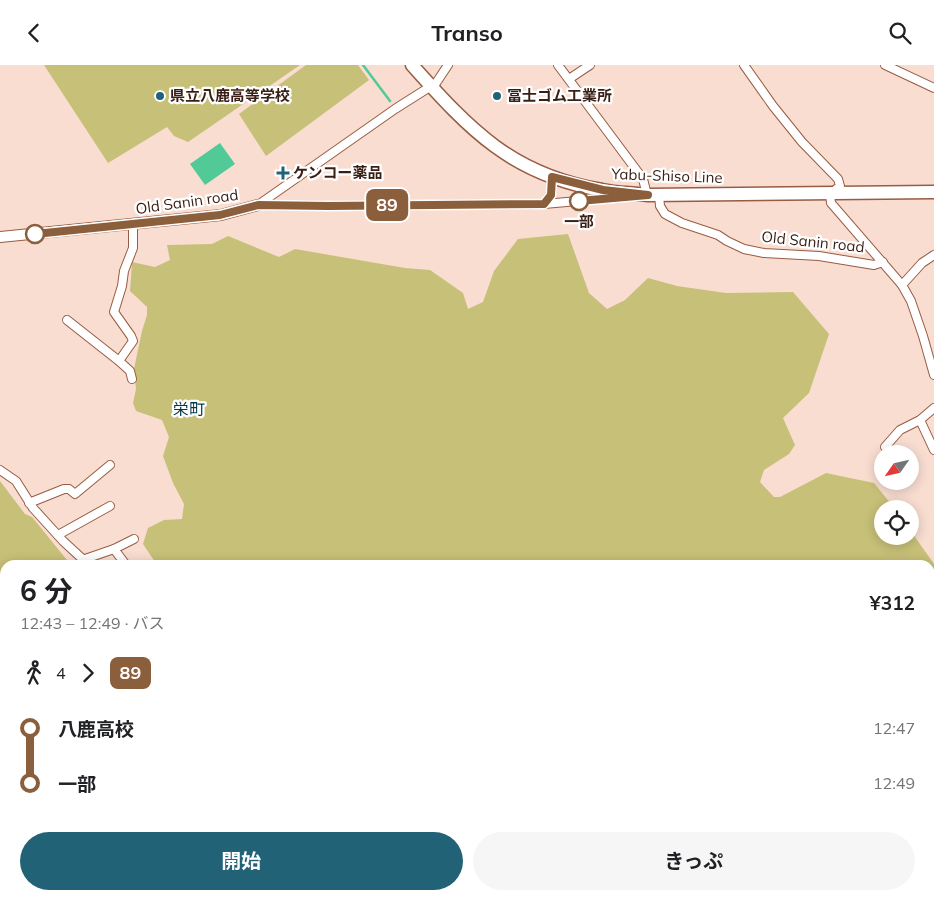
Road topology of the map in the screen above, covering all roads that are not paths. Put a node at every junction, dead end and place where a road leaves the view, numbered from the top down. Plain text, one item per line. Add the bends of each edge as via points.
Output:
1 (412, 65) edge
2 (448, 65) edge
3 (558, 65) edge
4 (590, 65) edge
5 (744, 65) edge
6 (885, 65) edge
7 (569, 79) junction
8 (431, 86) junction
9 (934, 87) edge
10 (552, 177) junction
11 (934, 192) edge
12 (830, 194) junction
13 (653, 195) junction
14 (544, 204) junction
15 (258, 205) junction
16 (133, 225) junction
17 (0, 237) edge
18 (934, 255) edge
19 (883, 262) junction
20 (902, 285) junction
21 (67, 320) dead end
22 (119, 361) junction
23 (934, 375) edge
24 (132, 379) dead end
25 (934, 408) edge
26 (920, 420) junction
27 (887, 445) edge
28 (934, 450) edge
29 (110, 465) dead end
30 (0, 470) edge
31 (29, 503) junction
32 (110, 506) dead end
33 (58, 535) junction
34 (134, 539) dead end
35 (114, 549) junction
36 (85, 560) edge
37 (91, 560) edge
38 (122, 560) edge

1 - 8 main road, Yabu-Shiso Line
2 - 8 street
3 - 7 street
4 - 7 street
5 - 12 street via 802,142 838,179 840,186
6 - 9 street
7 - 13 street
8 - 10 main road, Yabu-Shiso Line via 480,136 507,156
8 - 15 street
10 - 13 main road, Yabu-Shiso Line via 603,190
10 - 14 street via 551,195
11 - 12 main road, Yabu-Shiso Line
12 - 13 main road, Yabu-Shiso Line
12 - 19 street via 831,203
13 - 14 street, Old Sanin road
13 - 19 street, Old Sanin road via 665,214 744,249 819,255 874,265
14 - 15 street, Old Sanin road
15 - 16 street, Old Sanin road via 220,215
16 - 17 street, Old Sanin road
16 - 22 street via 133,248 114,312 133,341
18 - 20 street
19 - 20 street, Old Sanin road
20 - 23 street, Old Sanin road via 924,336
21 - 22 street
22 - 24 street via 130,371
25 - 26 street
26 - 27 street via 900,430
26 - 28 street
29 - 31 street via 74,494 70,489 64,489
30 - 31 street via 16,481
31 - 33 street
32 - 33 street
33 - 36 street
34 - 35 street
35 - 37 street
35 - 38 street

